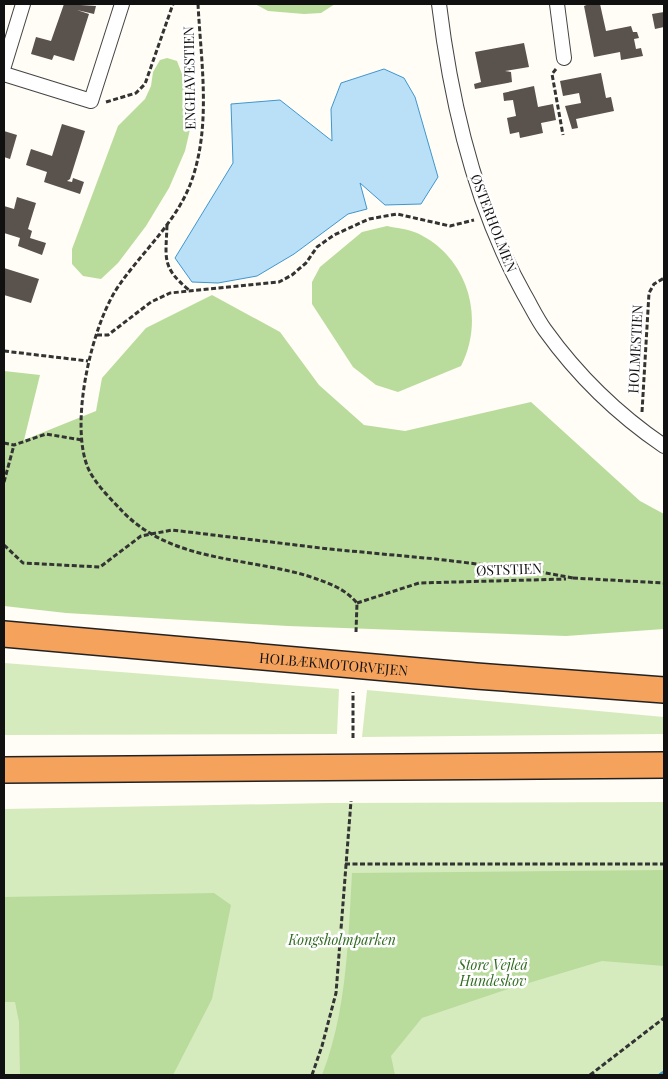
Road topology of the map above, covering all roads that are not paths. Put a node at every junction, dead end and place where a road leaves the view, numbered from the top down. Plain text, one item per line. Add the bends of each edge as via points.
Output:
1 (23, 4) edge
2 (122, 4) edge
3 (439, 4) edge
4 (557, 4) edge
5 (564, 58) road end
6 (4, 66) edge
7 (4, 74) edge
8 (664, 446) edge
9 (4, 634) edge
10 (664, 690) edge
11 (664, 766) edge
12 (4, 770) edge

1 - 6 street
2 - 7 street via 91,101
3 - 8 street, ØSTERHOLMEN via 445,55 468,156 506,262 544,329 590,386 636,427
4 - 5 street
9 - 10 highway, HOLBÆKMOTORVEJEN
11 - 12 highway

